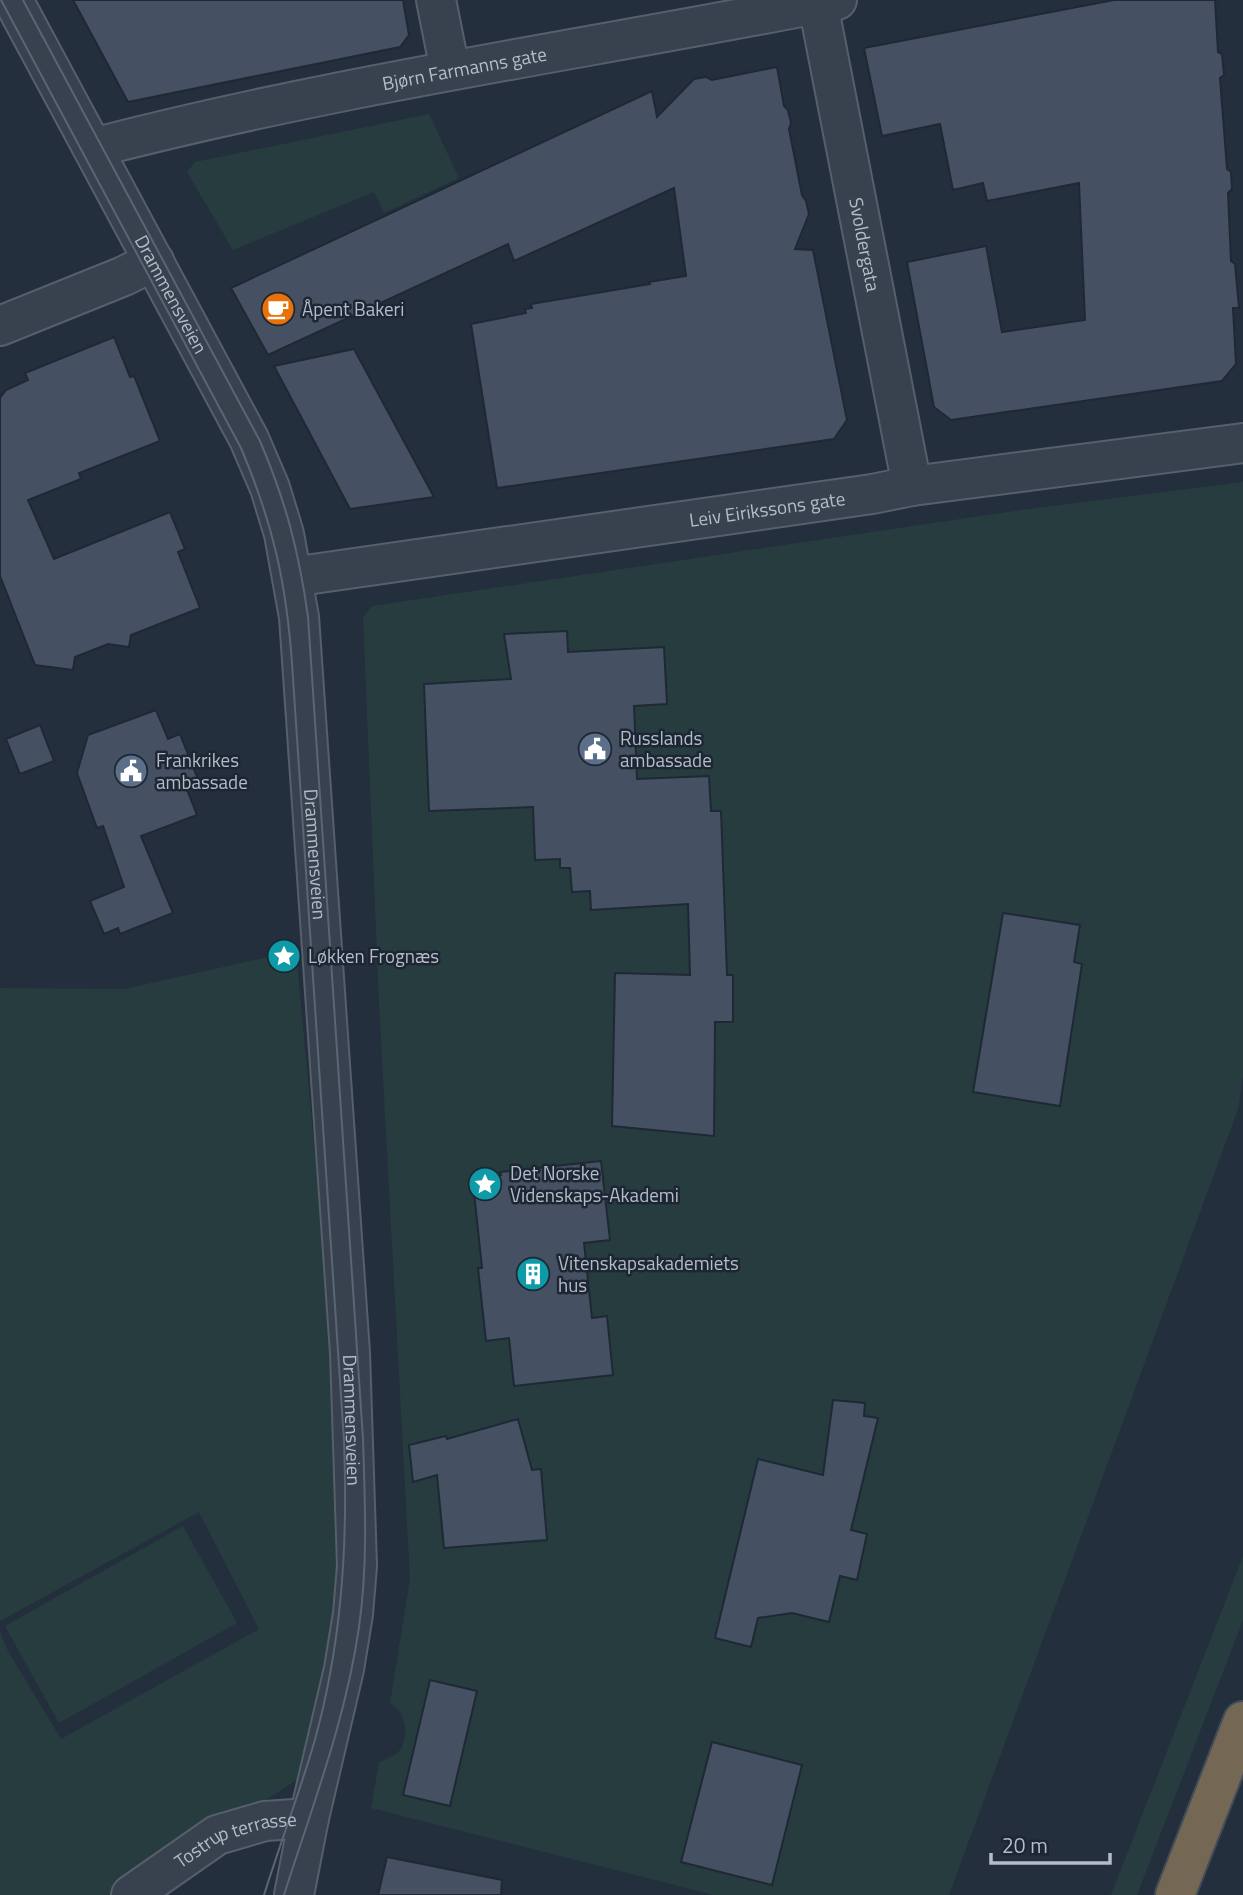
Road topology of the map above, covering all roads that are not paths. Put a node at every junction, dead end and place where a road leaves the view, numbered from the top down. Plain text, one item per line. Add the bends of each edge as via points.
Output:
1 (13, 0) edge
2 (436, 0) edge
3 (827, 2) edge
4 (450, 70) junction
5 (93, 148) junction
6 (154, 261) junction
7 (0, 326) edge
8 (1243, 443) edge
9 (912, 486) junction
10 (292, 577) junction
11 (1243, 1721) edge
12 (309, 1818) junction
13 (131, 1895) edge
14 (294, 1895) edge
15 (1175, 1895) edge

1 - 5 street, Drammensveien
2 - 4 street
3 - 4 street, Bjørn Farmanns gate
3 - 9 street, Svoldergata
4 - 5 street, Bjørn Farmanns gate
5 - 6 street, Drammensveien
6 - 7 street
6 - 10 street, Drammensveien via 250,439 284,534
8 - 9 street, Leiv Eirikssons gate
9 - 10 street, Leiv Eirikssons gate
10 - 12 street, Drammensveien via 303,655 350,1353 357,1566 344,1668
11 - 15 highway
12 - 13 street, Tostrup terrasse via 265,1821 217,1835
12 - 14 street, Drammensveien

